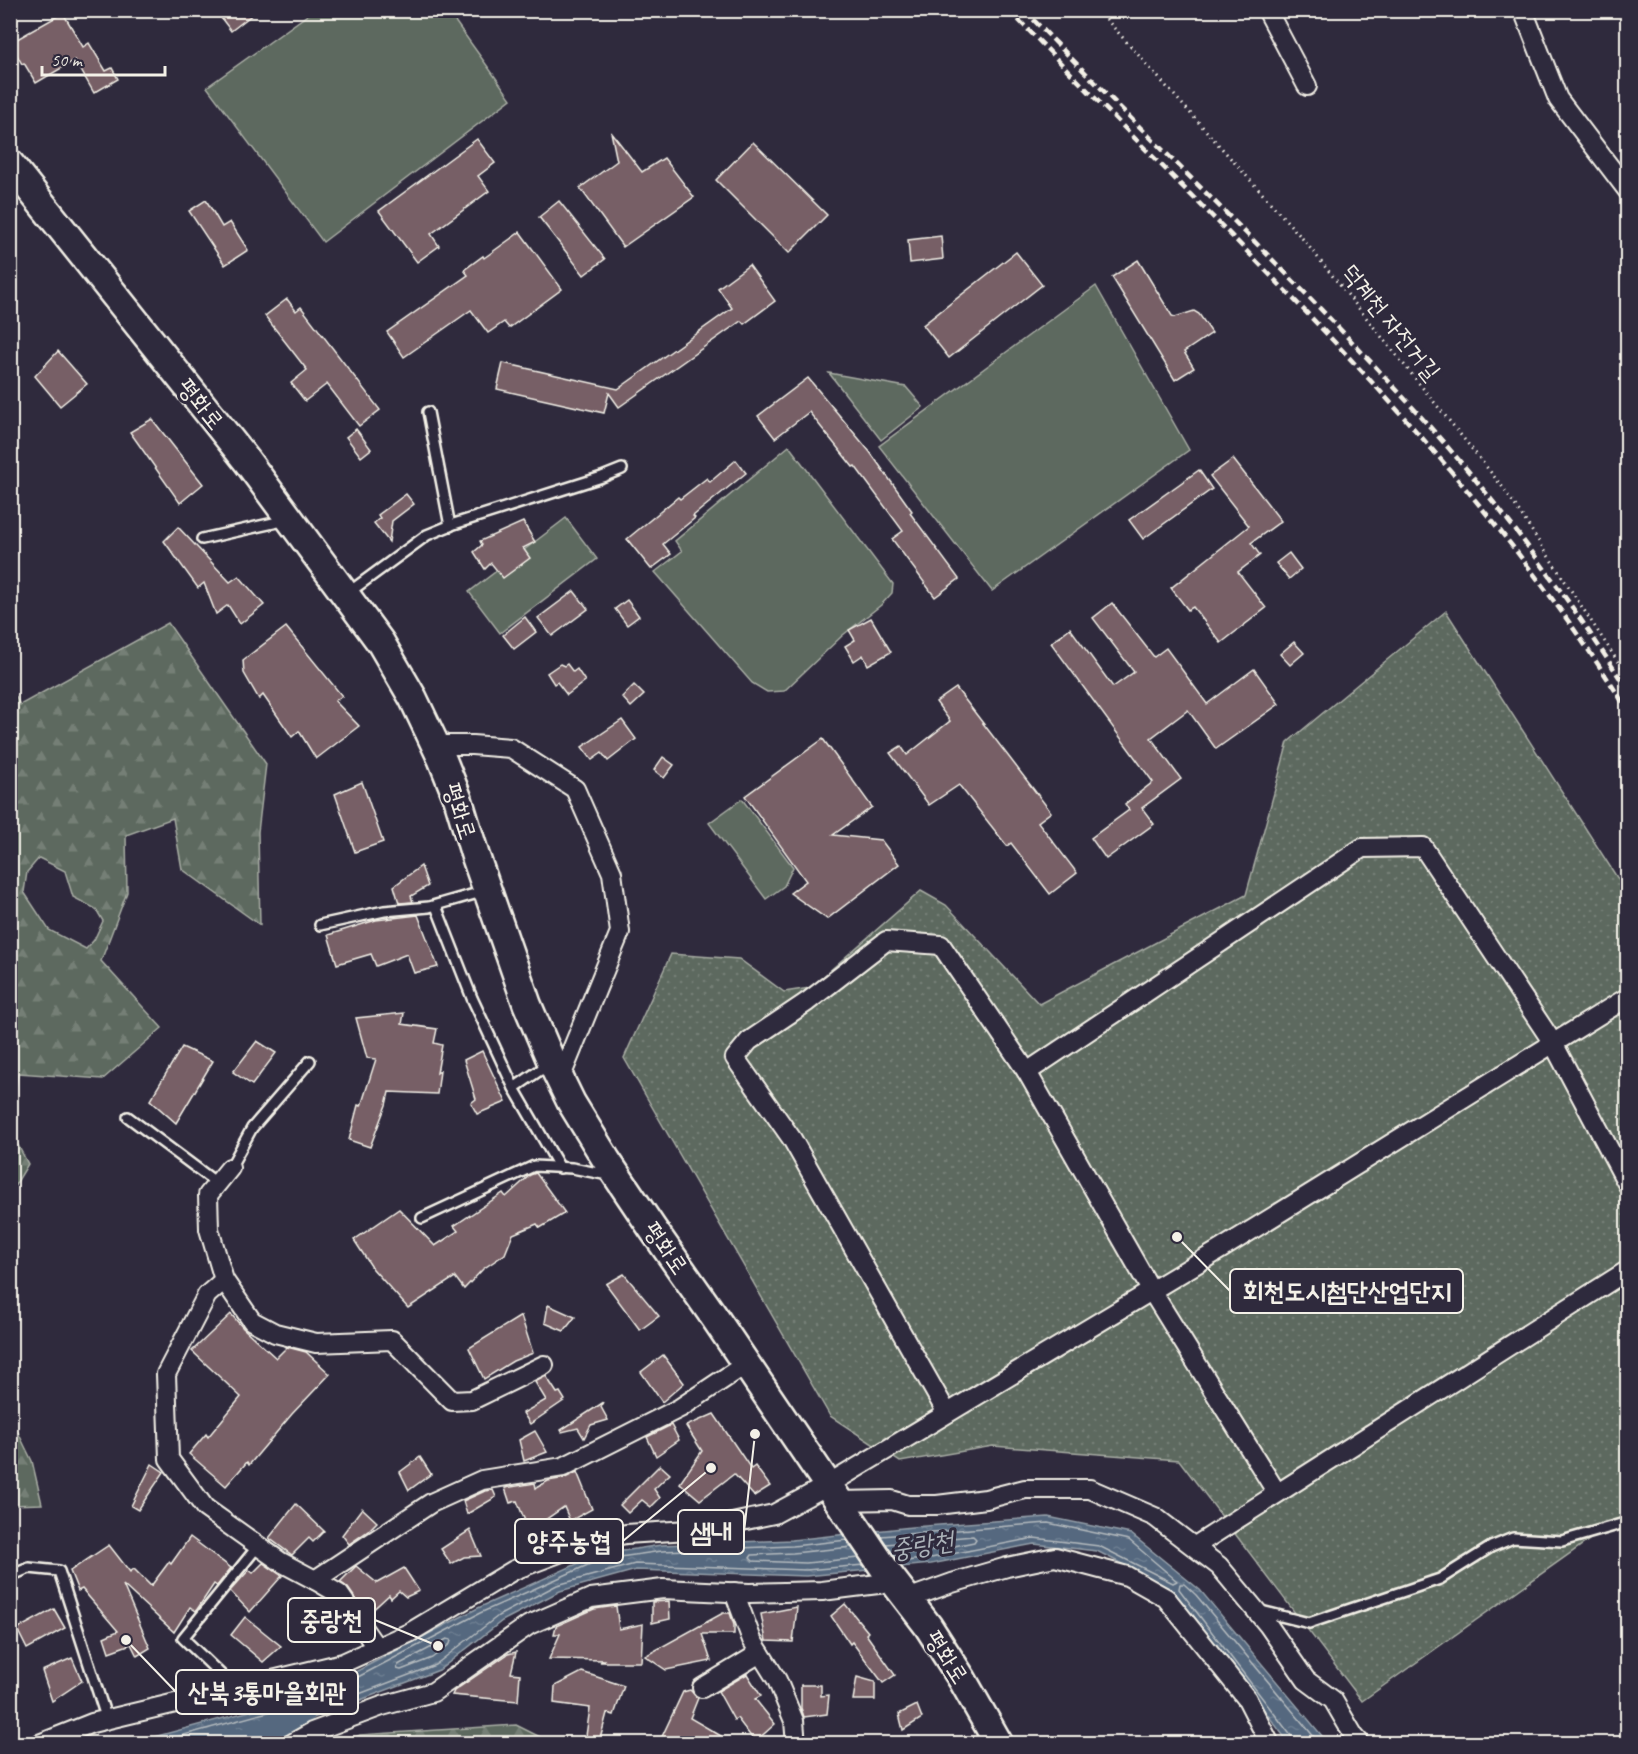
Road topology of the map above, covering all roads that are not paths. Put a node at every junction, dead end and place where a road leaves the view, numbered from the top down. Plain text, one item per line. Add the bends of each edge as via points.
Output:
1 (1267, 10) edge
2 (1523, 10) edge
3 (1307, 86) dead end
4 (10, 164) edge
5 (1628, 191) edge
6 (428, 412) dead end
7 (622, 469) dead end
8 (290, 520) junction
9 (450, 526) junction
10 (202, 539) dead end
11 (346, 595) junction
12 (436, 746) junction
13 (487, 890) junction
14 (436, 906) junction
15 (320, 925) dead end
16 (1628, 997) edge
17 (1553, 1043) junction
18 (310, 1061) dead end
19 (556, 1071) junction
20 (1027, 1072) junction
21 (514, 1088) junction
22 (128, 1117) dead end
23 (230, 1168) joint
24 (560, 1168) junction
25 (618, 1177) junction
26 (218, 1184) junction
27 (1628, 1185) edge
28 (422, 1218) dead end
29 (1628, 1270) edge
30 (224, 1280) junction
31 (1151, 1290) junction
32 (746, 1364) junction
33 (544, 1365) dead end
34 (947, 1413) junction
35 (833, 1493) junction
36 (1277, 1493) junction
37 (1628, 1522) edge
38 (258, 1546) junction
39 (1195, 1546) junction
40 (10, 1576) edge
41 (315, 1580) junction
42 (896, 1585) junction
43 (734, 1592) junction
44 (1255, 1610) junction
45 (376, 1647) junction
46 (760, 1653) junction
47 (702, 1688) dead end
48 (236, 1689) junction
49 (107, 1720) junction
50 (39, 1743) edge
51 (291, 1743) edge
52 (796, 1743) edge
53 (999, 1743) edge
54 (1270, 1743) edge
55 (1361, 1743) edge

1 - 3 street
2 - 5 street via 1558,99
4 - 8 main road, 평화로
6 - 9 lane
7 - 9 lane
8 - 10 lane
8 - 11 main road, 평화로
9 - 11 lane via 427,535
11 - 12 main road, 평화로 via 381,643
12 - 13 main road, 평화로 via 458,799
12 - 19 street via 511,748 575,789 612,873 620,932
13 - 14 lane
13 - 19 main road, 평화로 via 527,1004
14 - 15 lane via 384,911
14 - 21 lane via 472,998
16 - 17 street
17 - 20 street via 1423,847 1362,848
17 - 27 street
17 - 31 street
18 - 23 lane via 252,1128
19 - 21 lane
19 - 25 main road, 평화로
20 - 31 street
20 - 34 street via 941,945 886,941 749,1041 735,1058 792,1139
21 - 24 lane
22 - 26 lane
23 - 26 street
24 - 25 lane
24 - 28 lane via 534,1166
25 - 32 main road, 평화로
26 - 30 street via 208,1195 209,1229
29 - 36 street
30 - 33 street via 252,1321 276,1333 316,1343 392,1340 452,1401 472,1400
30 - 38 street via 207,1295 166,1374 169,1459 205,1508
31 - 34 street
31 - 36 street
32 - 35 main road, 평화로
32 - 41 street via 680,1408 563,1467 482,1480 431,1503
34 - 35 street
35 - 39 street via 908,1505 937,1505 1025,1489 1090,1489 1155,1517
35 - 42 main road, 평화로
35 - 45 street via 774,1514 704,1528 591,1541 514,1570 409,1633
36 - 39 street
37 - 44 lane via 1562,1541 1513,1538 1440,1579 1309,1623
38 - 41 street
38 - 48 lane via 183,1638
39 - 44 street via 1219,1566
40 - 49 lane via 29,1568 59,1571
41 - 45 street via 339,1594
42 - 43 street
42 - 53 main road, 평화로 via 962,1678
42 - 54 street via 952,1583 1055,1557 1126,1576 1166,1598 1247,1699
43 - 46 street
43 - 51 street via 663,1589 591,1598 529,1625 433,1692 372,1710
44 - 55 street via 1306,1680 1333,1701
45 - 48 street via 343,1663
46 - 47 street
46 - 52 street via 777,1680 794,1722
48 - 49 street
49 - 50 street

